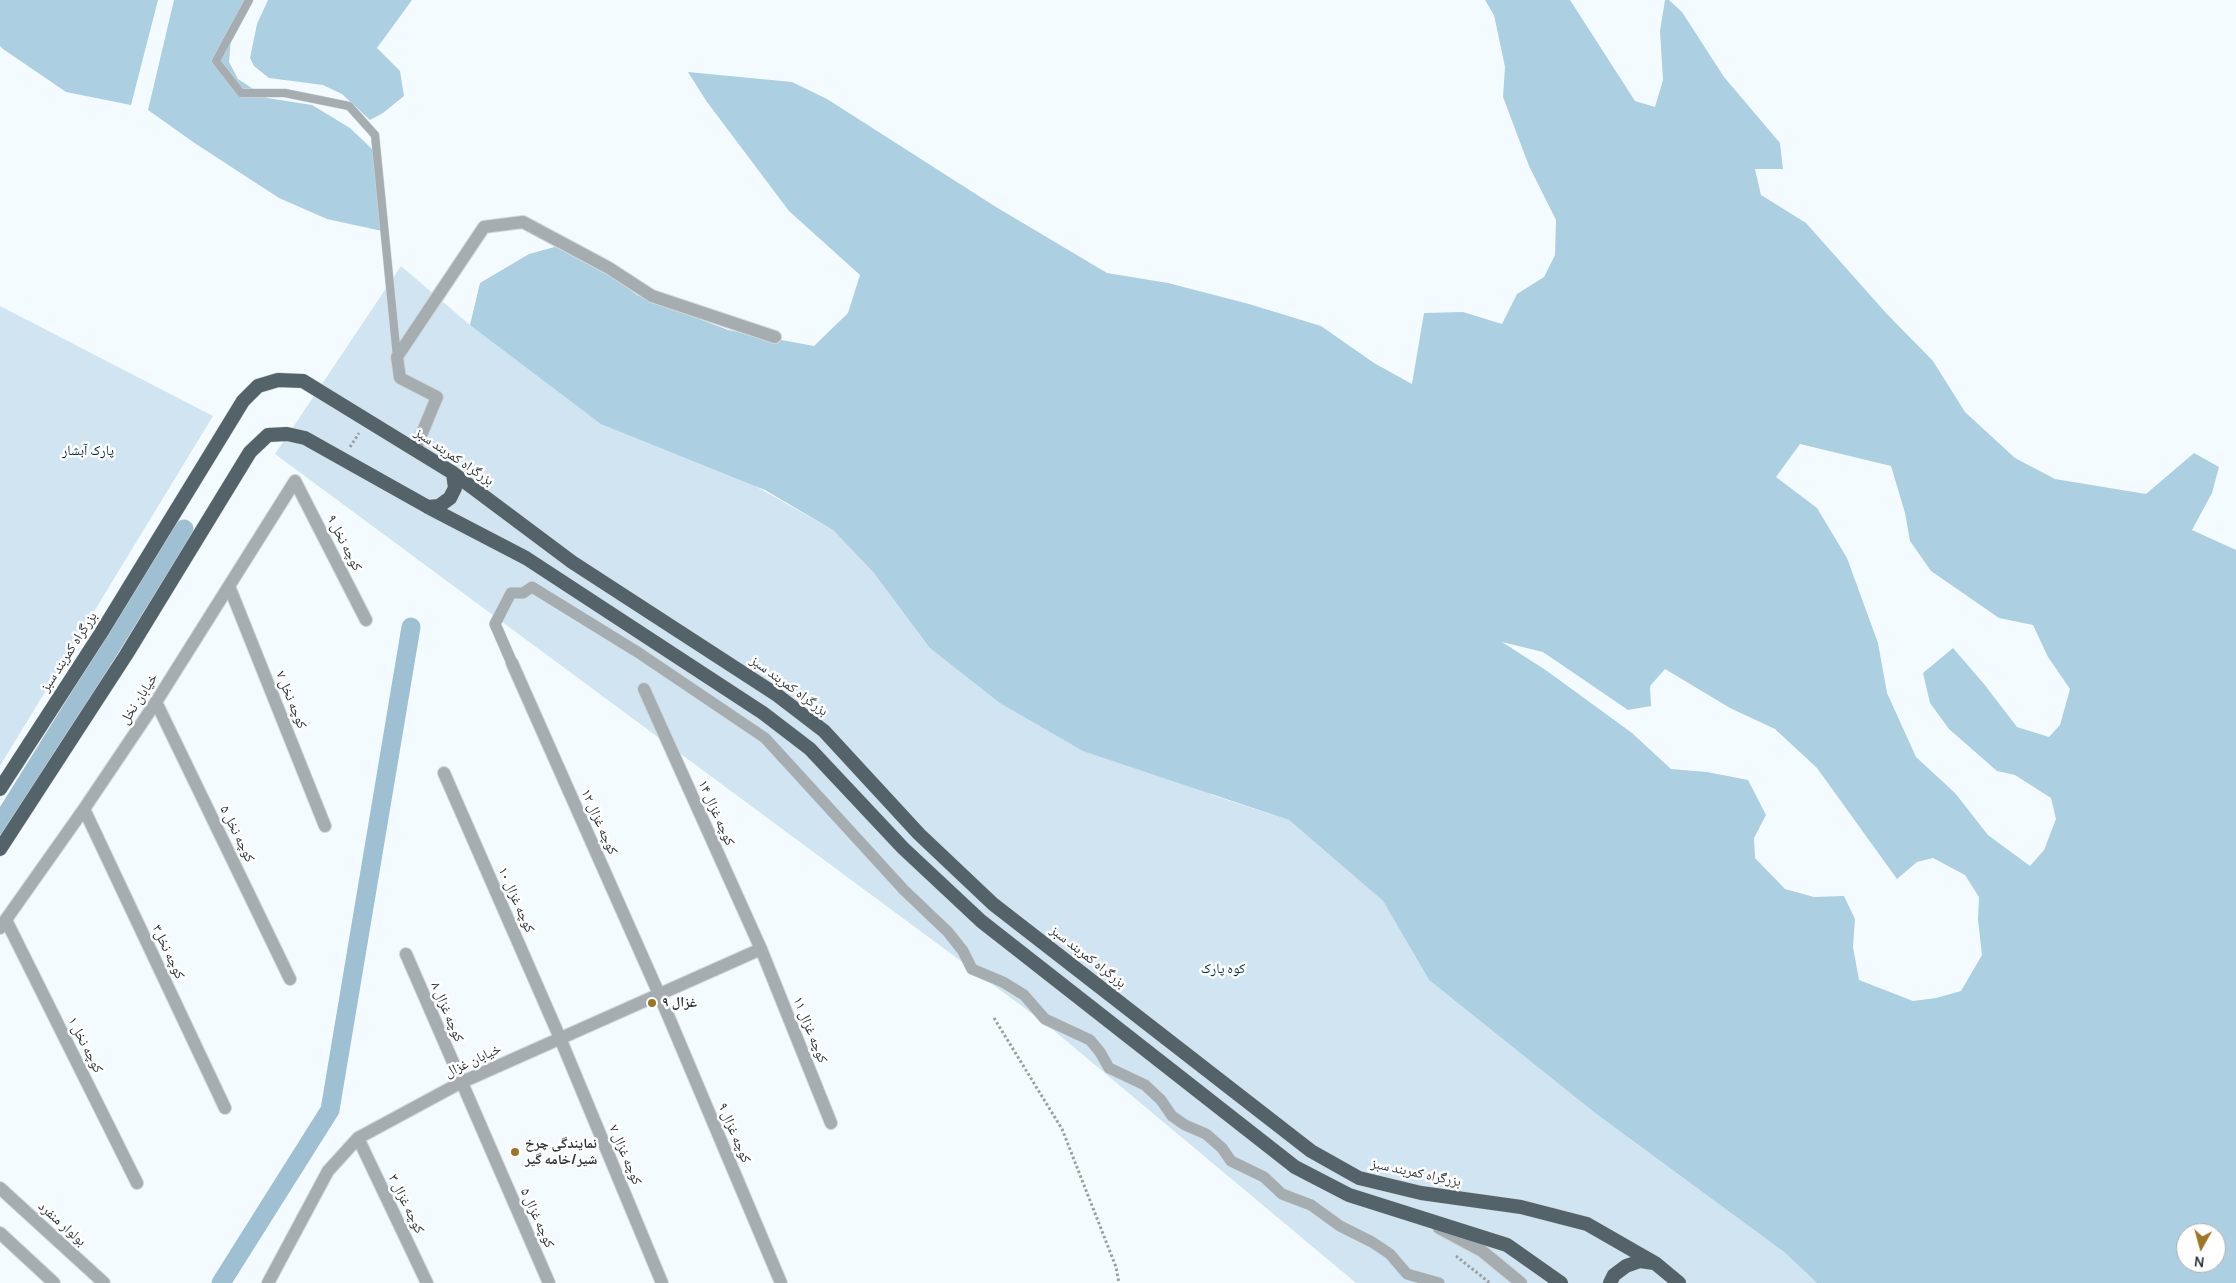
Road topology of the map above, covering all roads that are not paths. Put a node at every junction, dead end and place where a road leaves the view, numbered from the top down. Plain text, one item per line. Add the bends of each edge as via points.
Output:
1 (249, 0) edge
2 (775, 337) dead end
3 (397, 357) junction
4 (415, 450) junction
5 (454, 473) junction
6 (295, 481) joint
7 (428, 507) junction
8 (229, 586) junction
9 (366, 620) dead end
10 (512, 663) joint
11 (644, 689) dead end
12 (156, 702) junction
13 (444, 773) dead end
14 (0, 789) edge
15 (84, 809) junction
16 (325, 826) dead end
17 (0, 849) edge
18 (3, 924) edge
19 (761, 949) junction
20 (406, 954) dead end
21 (290, 979) dead end
22 (659, 994) junction
23 (560, 1038) junction
24 (460, 1082) junction
25 (225, 1108) dead end
26 (831, 1123) dead end
27 (358, 1138) junction
28 (137, 1183) dead end
29 (0, 1188) edge
30 (1417, 1216) junction
31 (0, 1233) edge
32 (1655, 1263) junction
33 (54, 1283) edge
34 (104, 1283) edge
35 (268, 1283) edge
36 (427, 1283) edge
37 (549, 1283) edge
38 (662, 1283) edge
39 (781, 1283) edge
40 (1439, 1283) edge
41 (1520, 1283) edge
42 (1562, 1283) edge
43 (1610, 1283) edge
44 (1679, 1283) edge

1 - 3 lane via 216,61 241,93 285,93 349,106 374,135
2 - 3 street via 652,296 523,222 484,227
3 - 4 street via 400,378 437,397
4 - 5 highway, بزرگراه کمربند سبز
4 - 14 highway, بزرگراه کمربند سبز via 302,381 278,380 258,386 243,401 221,435 101,633
5 - 7 highway via 455,488 450,498 439,506
5 - 32 highway, بزرگراه کمربند سبز via 540,540 777,695 824,731 919,834 993,904 1311,1151 1359,1178 1421,1193 1521,1207 1587,1224
6 - 8 street, خیابان نخل
6 - 9 street, کوچه نخل ۹
7 - 17 highway via 305,438 268,434 250,452 126,655
7 - 30 highway via 560,579 771,719 810,749 904,848 981,921 1295,1167 1349,1195
8 - 12 street, خیابان نخل
8 - 16 street, کوچه نخل ۷
10 - 22 street, کوچه غزال ۱۲
10 - 40 street via 495,624 511,594 523,593 532,587 647,658 765,738 904,890 948,932 972,969 1024,995 1045,1019 1090,1040 1109,1068 1145,1085 1172,1116 1206,1134 1231,1161 1264,1177 1282,1194 1310,1205 1340,1226 1372,1242 1390,1254 1407,1274
11 - 19 street, کوچه غزال ۱۴
12 - 15 street, خیابان نخل
12 - 21 street, کوچه نخل ۵
13 - 23 street, کوچه غزال ۱۰
15 - 18 street, خیابان نخل
15 - 25 street, کوچه نخل۳
18 - 28 street, کوچه نخل ۱
19 - 22 street, خیابان غزال
19 - 26 street, کوچه غزال ۱۱
20 - 24 street, کوچه غزال ۸
22 - 23 street, خیابان غزال
22 - 39 street, کوچه غزال ۹
23 - 24 street, خیابان غزال
23 - 38 street, کوچه غزال ۷
24 - 27 street, خیابان غزال
24 - 37 street, کوچه غزال ۵
27 - 35 street, خیابان غزال via 328,1171
27 - 36 street, کوچه غزال ۳
29 - 34 street, بولوار منفرد
30 - 41 street via 1482,1251
30 - 42 highway via 1508,1245
31 - 33 street
32 - 43 highway via 1640,1261 1626,1266 1614,1275
32 - 44 highway, بزرگراه کمربند سبز

